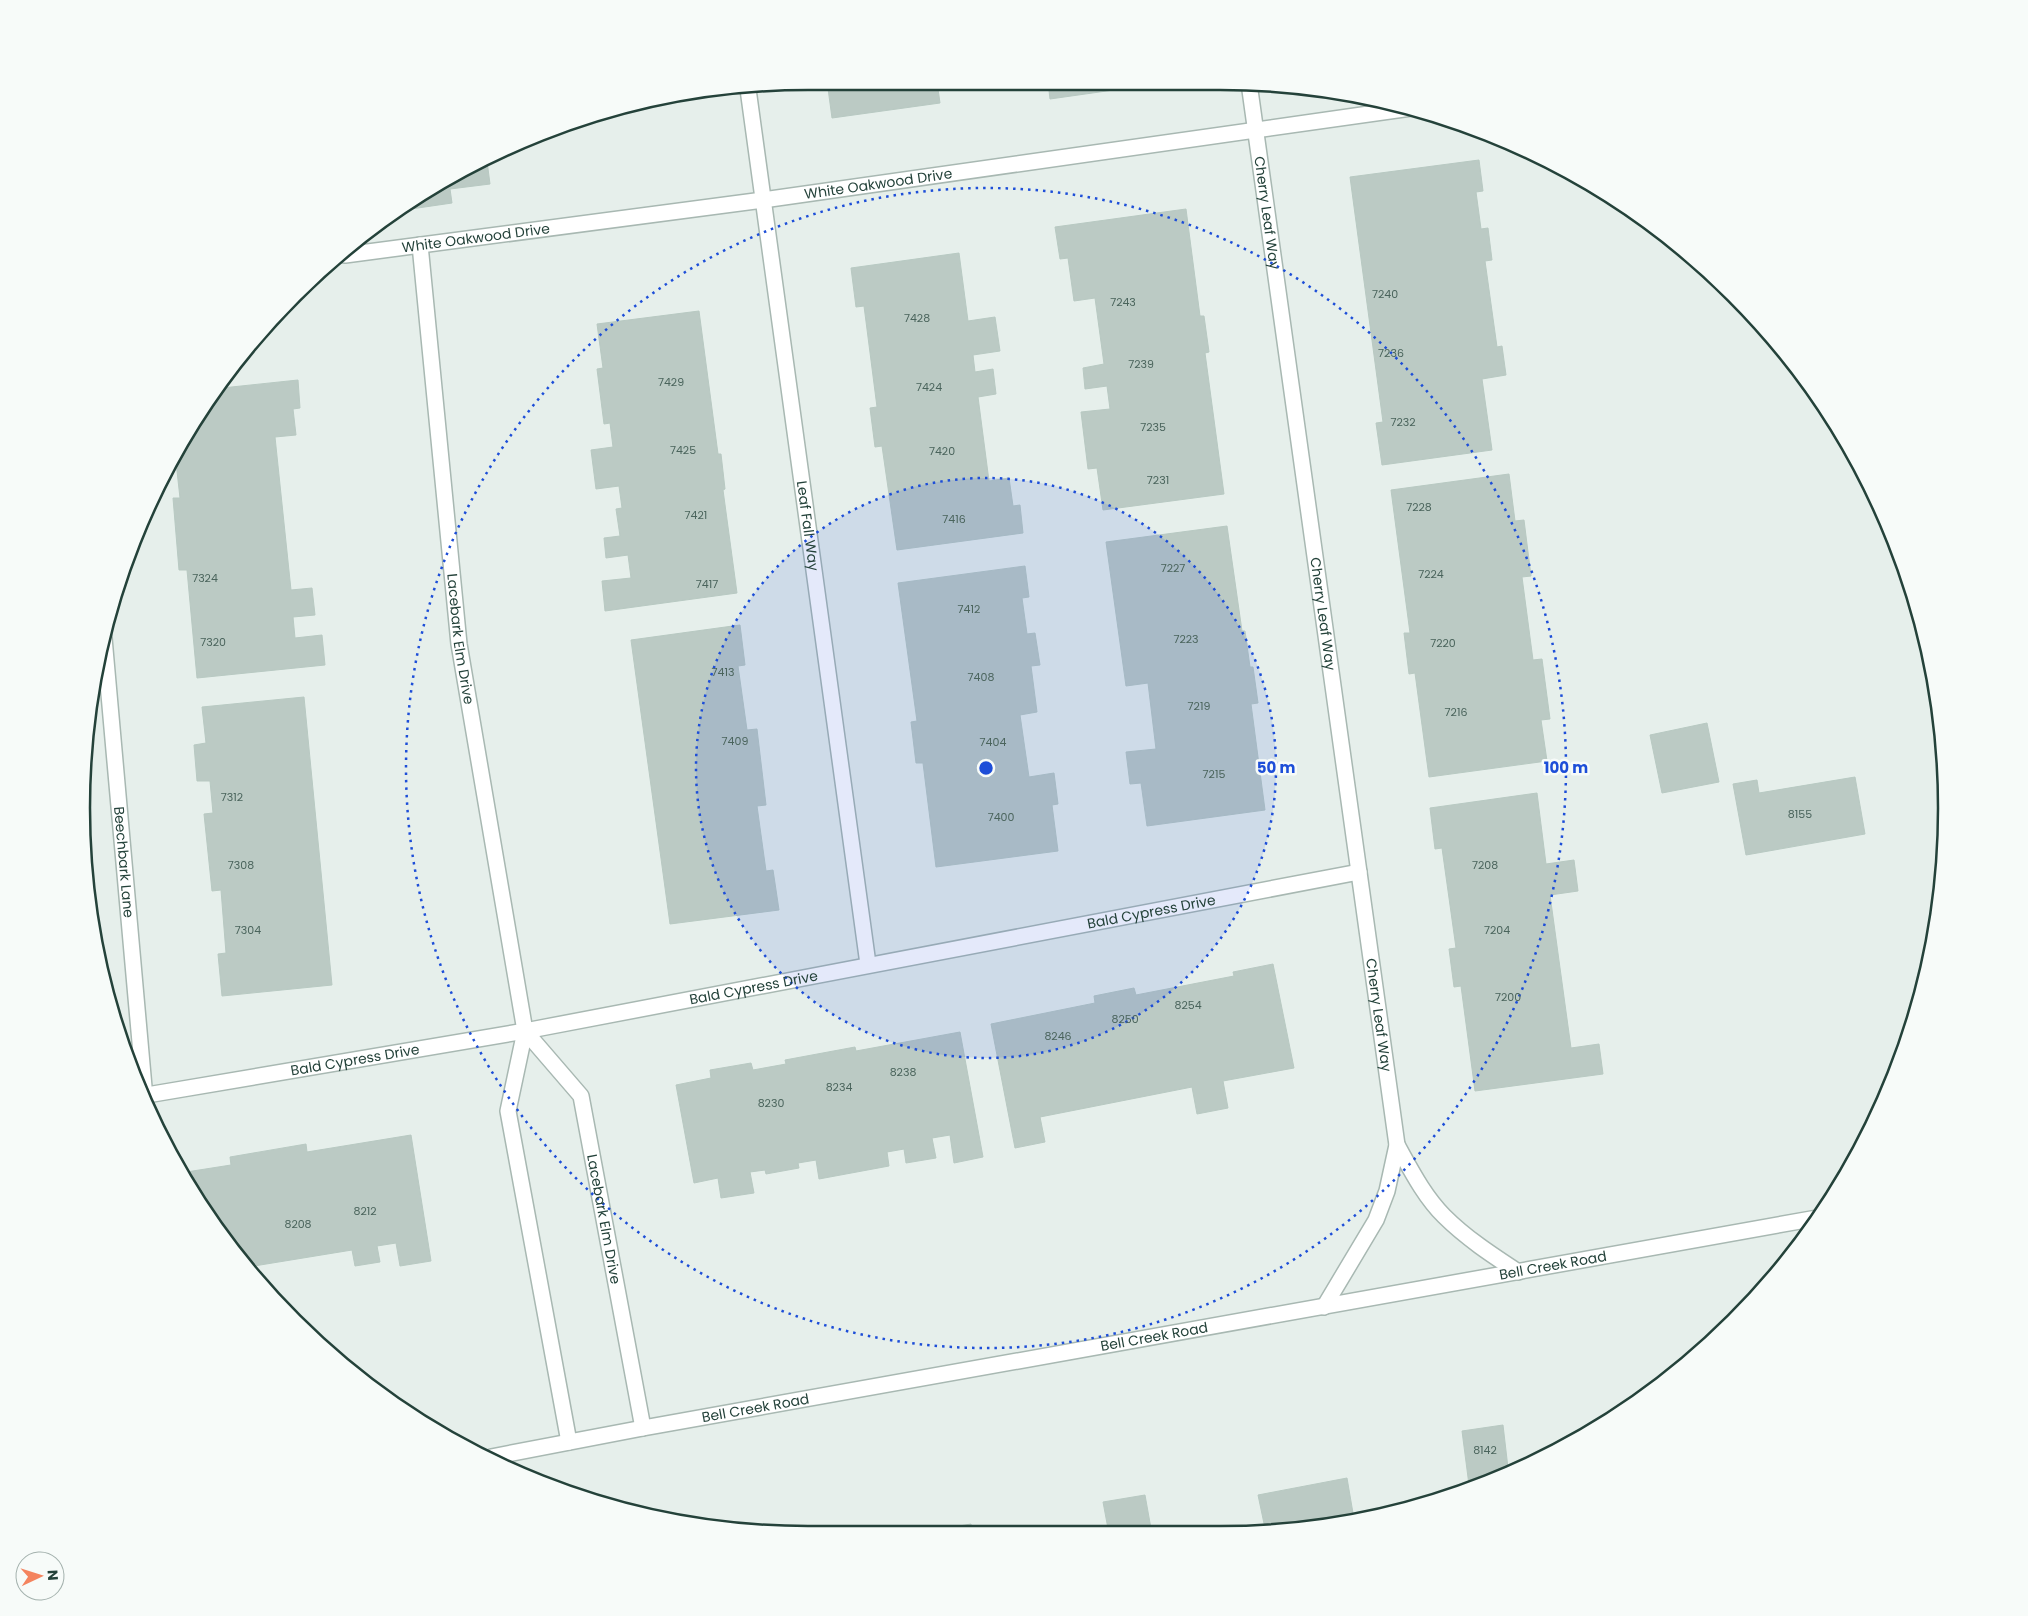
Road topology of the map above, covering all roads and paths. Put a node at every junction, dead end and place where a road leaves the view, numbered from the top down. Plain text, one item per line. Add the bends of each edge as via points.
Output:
1 (1250, 91) edge
2 (749, 93) edge
3 (1392, 111) edge
4 (1256, 131) junction
5 (762, 200) junction
6 (420, 244) junction
7 (352, 254) edge
8 (106, 659) edge
9 (1359, 872) junction
10 (868, 964) junction
11 (525, 1031) junction
12 (143, 1078) edge
13 (150, 1094) edge
14 (1397, 1146) junction
15 (1808, 1220) edge
16 (1518, 1272) junction
17 (1324, 1307) junction
18 (643, 1428) junction
19 (569, 1442) junction
20 (498, 1456) edge

1 - 4 street, Cherry Leaf Way
2 - 5 street, Leaf Fall Way
3 - 4 street, White Oakwood Drive
4 - 5 street, White Oakwood Drive
4 - 9 street, Cherry Leaf Way
5 - 6 street, White Oakwood Drive
5 - 10 street, Leaf Fall Way
6 - 7 street, White Oakwood Drive
6 - 11 street, Lacebark Elm Drive via 459,644
8 - 12 street, Beechbark Lane
9 - 10 street, Bald Cypress Drive
9 - 14 street, Cherry Leaf Way
10 - 11 street, Bald Cypress Drive
11 - 13 street, Bald Cypress Drive
11 - 18 street, Lacebark Elm Drive via 581,1096
11 - 19 street, Lacebark Elm Drive via 508,1111
14 - 16 street, Cherry Leaf Way via 1420,1186 1443,1215 1471,1240
14 - 17 street, Cherry Leaf Way via 1387,1191 1376,1220
15 - 16 street, Bell Creek Road
16 - 17 street, Bell Creek Road
17 - 18 street, Bell Creek Road
18 - 19 street, Bell Creek Road
19 - 20 street, Bell Creek Road

